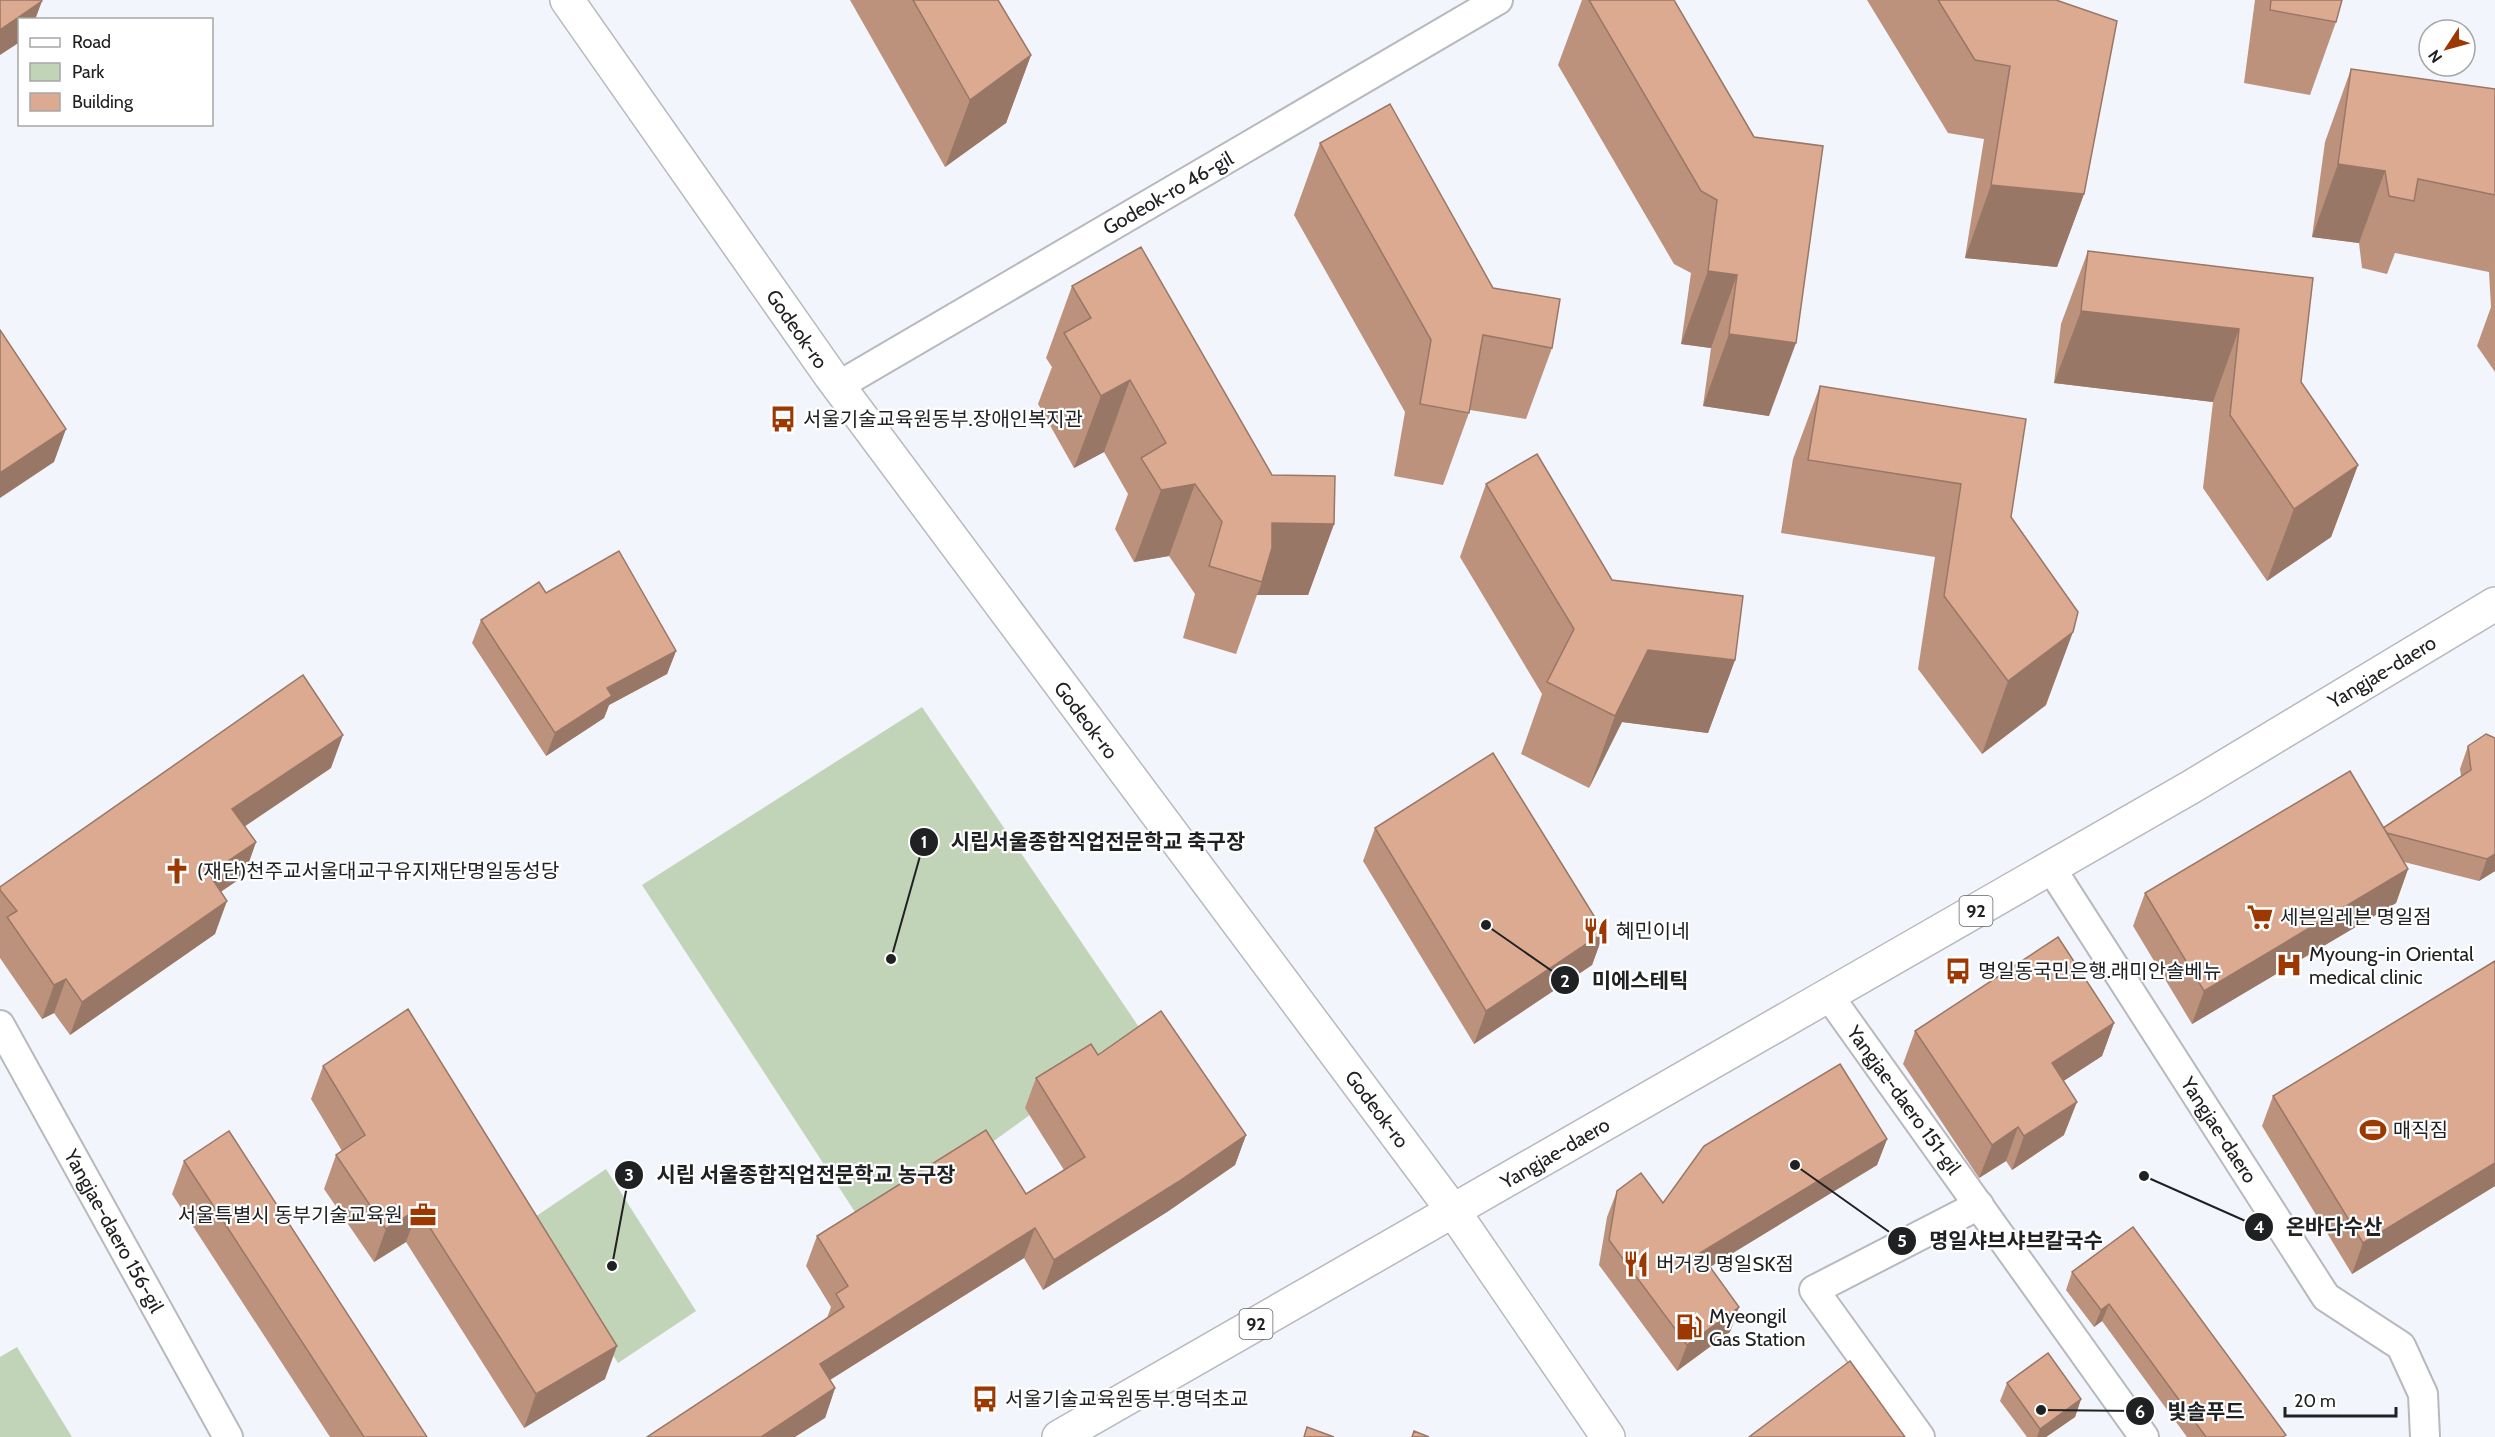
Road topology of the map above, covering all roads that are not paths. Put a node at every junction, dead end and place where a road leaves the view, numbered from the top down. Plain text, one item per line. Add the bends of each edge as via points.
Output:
1 (567, 0) edge
2 (1498, 0) edge
3 (838, 386) junction
4 (2495, 604) edge
5 (2051, 868) junction
6 (1829, 996) junction
7 (0, 1025) edge
8 (1978, 1205) junction
9 (1454, 1212) junction
10 (228, 1437) edge
11 (1059, 1437) edge
12 (1608, 1437) edge
13 (1920, 1437) edge
14 (2144, 1437) edge
15 (2426, 1437) edge

1 - 3 main road, Godeok-ro
2 - 3 street, Godeok-ro 46-gil
3 - 9 main road, Godeok-ro
4 - 5 main road, Yangjae-daero / 92
5 - 6 main road, Yangjae-daero / 92
5 - 15 street, Yangjae-daero via 2326,1297 2401,1346 2423,1394
6 - 8 street, Yangjae-daero 151-gil
6 - 9 main road, Yangjae-daero / 92
7 - 10 street, Yangjae-daero 156-gil
8 - 13 street via 1814,1290
8 - 14 street, Yangjae-daero 151-gil
9 - 11 main road, Yangjae-daero / 92
9 - 12 main road, Godeok-ro

